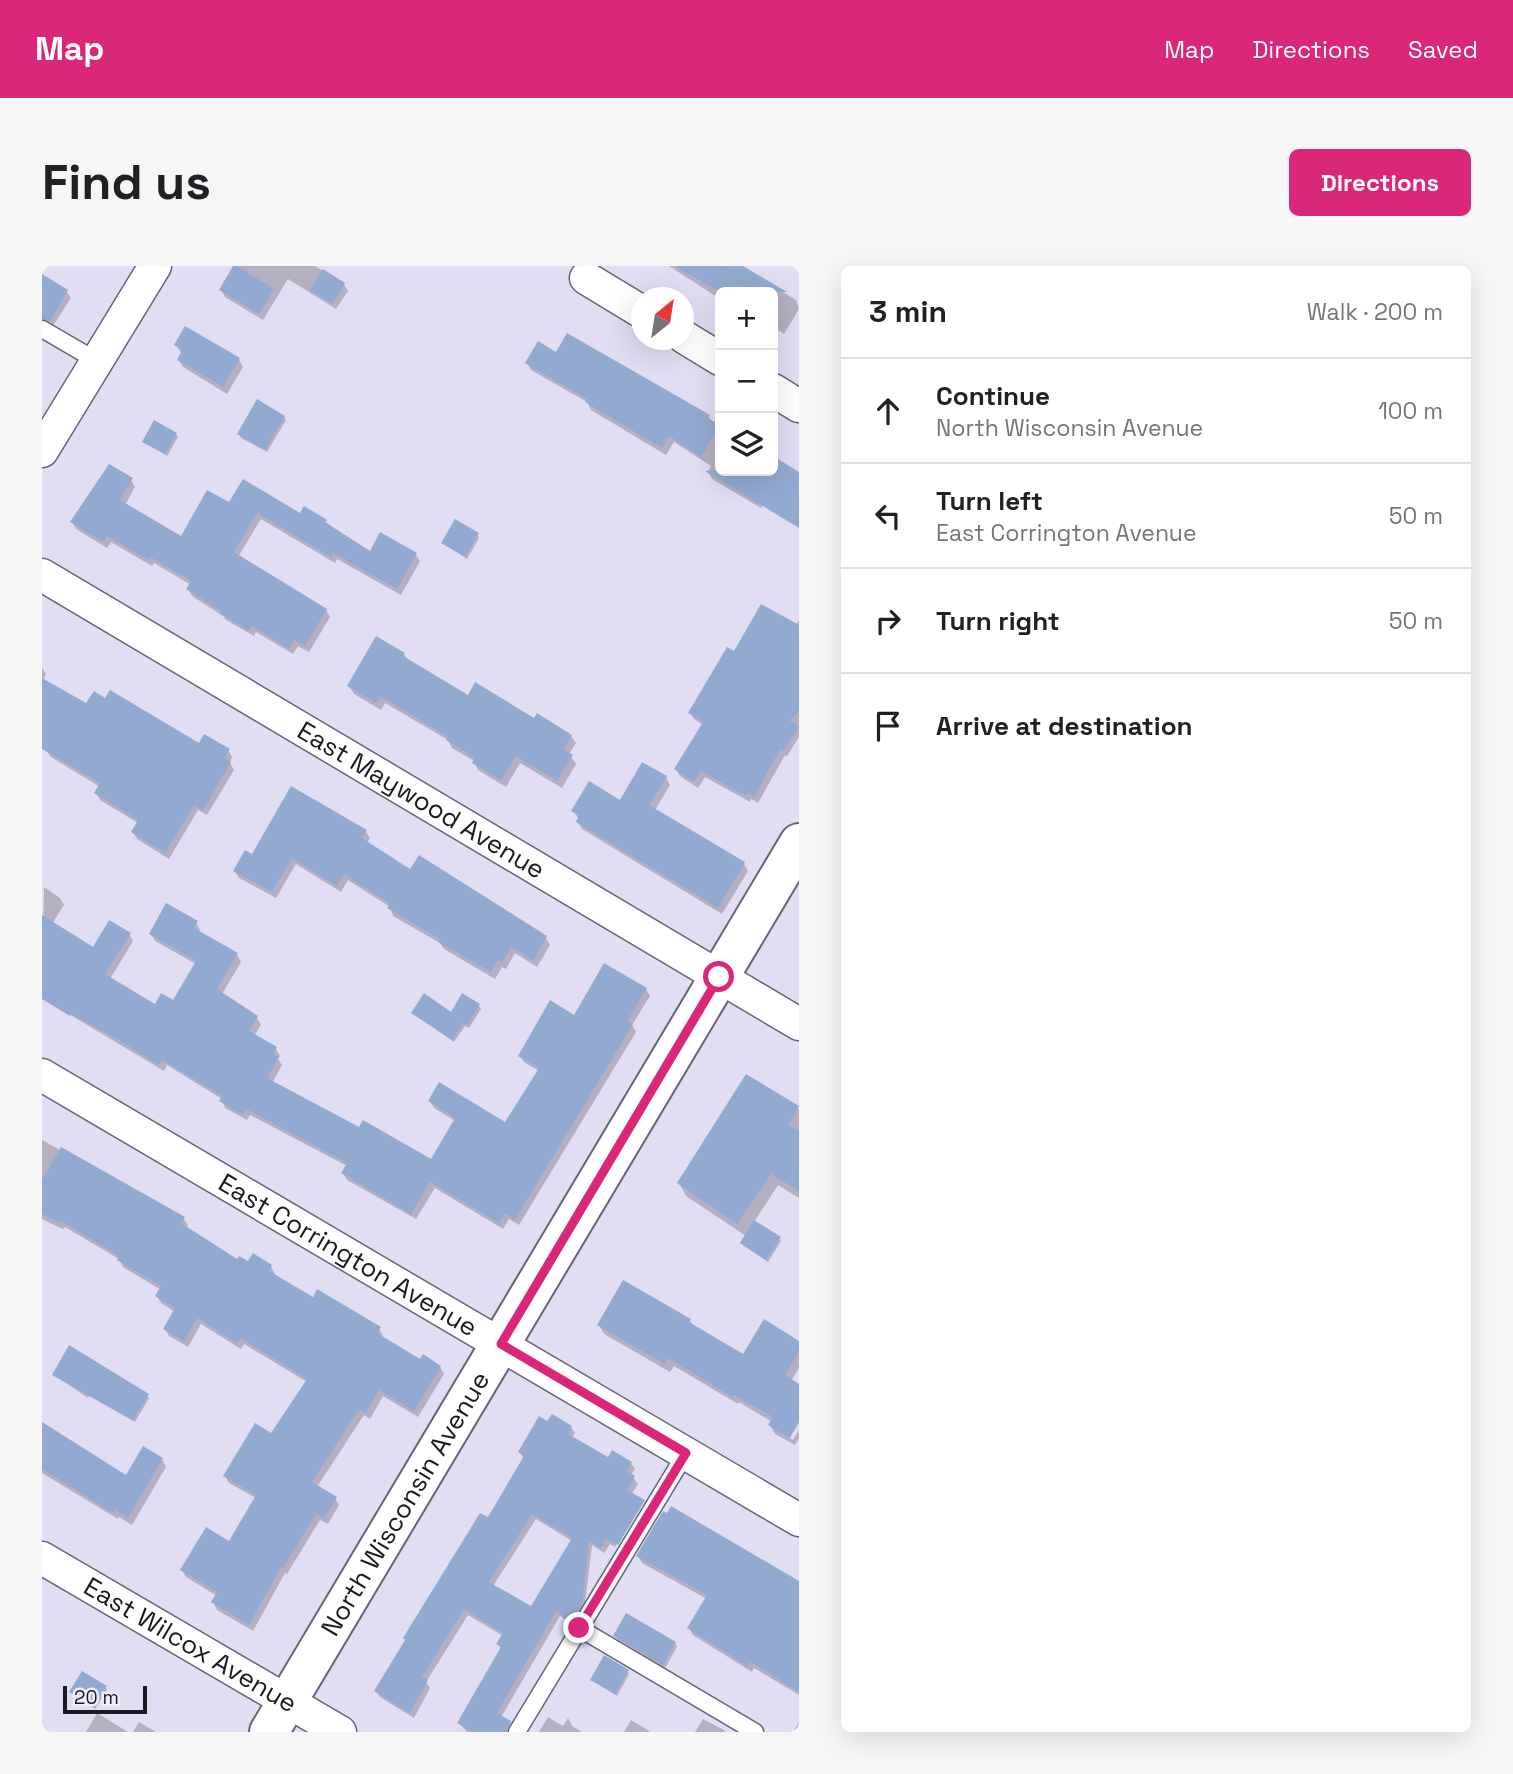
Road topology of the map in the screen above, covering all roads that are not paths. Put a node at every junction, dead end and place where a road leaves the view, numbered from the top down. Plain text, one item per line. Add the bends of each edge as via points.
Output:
1 (155, 266) edge
2 (586, 278) dead end
3 (631, 305) edge
4 (42, 329) edge
5 (694, 343) edge
6 (715, 356) edge
7 (97, 361) junction
8 (778, 393) edge
9 (799, 406) edge
10 (42, 451) edge
11 (42, 575) edge
12 (799, 843) edge
13 (719, 977) junction
14 (799, 1024) edge
15 (42, 1075) edge
16 (501, 1344) junction
17 (686, 1453) junction
18 (799, 1520) edge
19 (42, 1558) edge
20 (579, 1628) junction
21 (278, 1716) edge
22 (340, 1732) edge
23 (517, 1732) edge
24 (755, 1732) edge

1 - 7 street
2 - 3 street
4 - 7 lane
5 - 6 street
7 - 10 street
8 - 9 street
11 - 13 street, East Maywood Avenue
12 - 13 street, North Wisconsin Avenue
13 - 14 street, East Maywood Avenue
13 - 16 street, North Wisconsin Avenue
15 - 16 street, East Corrington Avenue
16 - 17 street, East Corrington Avenue
16 - 21 street, North Wisconsin Avenue
17 - 18 street, East Corrington Avenue
17 - 20 lane
19 - 21 street, East Wilcox Avenue
20 - 23 lane
20 - 24 lane
21 - 22 street, East Wilcox Avenue

